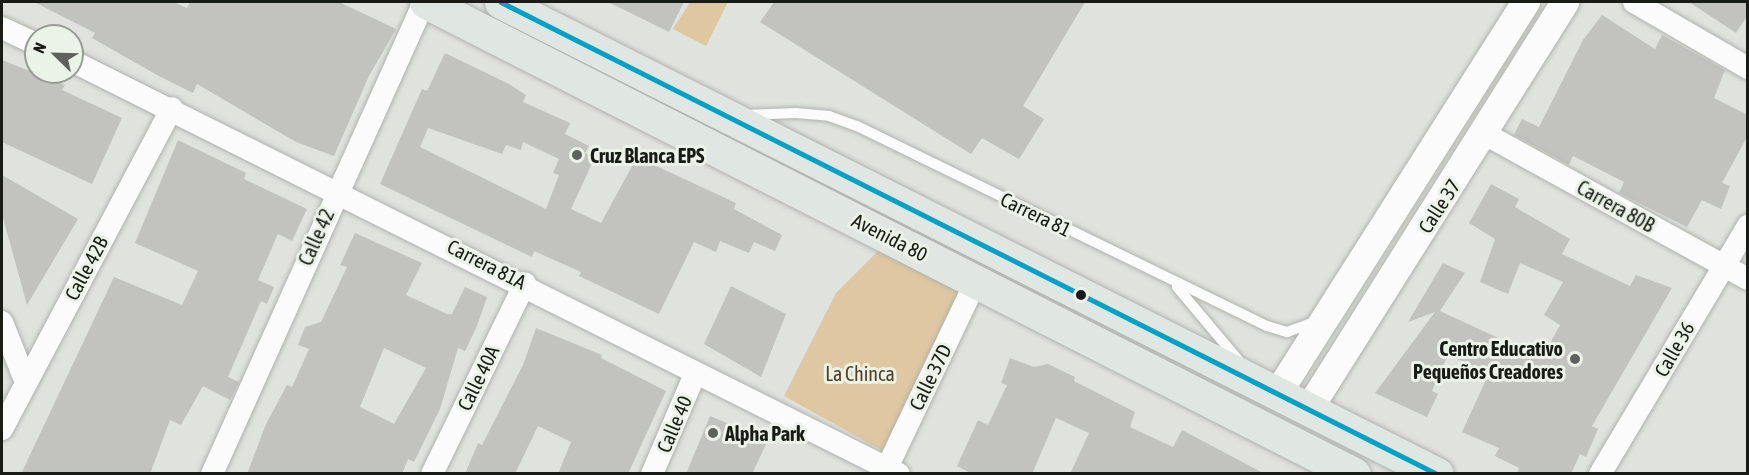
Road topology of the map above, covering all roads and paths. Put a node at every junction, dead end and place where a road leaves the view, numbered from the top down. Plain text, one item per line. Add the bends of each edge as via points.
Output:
1 (425, 2) edge
2 (501, 2) edge
3 (1526, 2) edge
4 (1565, 2) edge
5 (1634, 2) edge
6 (2, 28) edge
7 (24, 38) edge
8 (84, 67) edge
9 (1748, 68) edge
10 (172, 108) junction
11 (727, 115) junction
12 (1485, 134) junction
13 (337, 189) junction
14 (1748, 225) edge
15 (1723, 265) junction
16 (1748, 279) edge
17 (976, 281) junction
18 (1172, 282) junction
19 (525, 283) junction
20 (1335, 308) junction
21 (2, 322) edge
22 (695, 374) junction
23 (25, 380) junction
24 (1266, 387) junction
25 (1309, 409) junction
26 (2, 429) edge
27 (890, 471) edge
28 (212, 474) edge
29 (432, 474) edge
30 (652, 474) edge
31 (1354, 474) edge
32 (1437, 474) edge
33 (1600, 474) edge

1 - 13 street, Calle 42
1 - 17 main road, Avenida 80
2 - 11 main road, Avenida 80
3 - 20 street, Calle 37
4 - 12 street, Calle 37
5 - 9 street
6 - 7 street
8 - 10 street, Carrera 81A
10 - 13 street, Carrera 81A
10 - 23 street, Calle 42B
11 - 18 lane, Carrera 81 via 796,112 829,116 857,126
11 - 24 main road, Avenida 80
12 - 15 street, Carrera 80B
12 - 25 street, Calle 37
13 - 19 street, Carrera 81A
13 - 28 street, Calle 42
14 - 15 street, Calle 36
15 - 16 street, Carrera 80B
15 - 33 street, Calle 36
17 - 27 street, Calle 37D
17 - 31 main road, Avenida 80
18 - 20 lane, Carrera 81 via 1287,332 1303,329
18 - 24 lane
19 - 22 street, Carrera 81A
19 - 29 street, Calle 40A
20 - 24 street, Calle 37
21 - 23 street
22 - 27 street, Carrera 81A
22 - 30 street, Calle 40
23 - 26 street, Calle 42B
24 - 25 main road, Avenida 80
25 - 32 main road, Avenida 80

